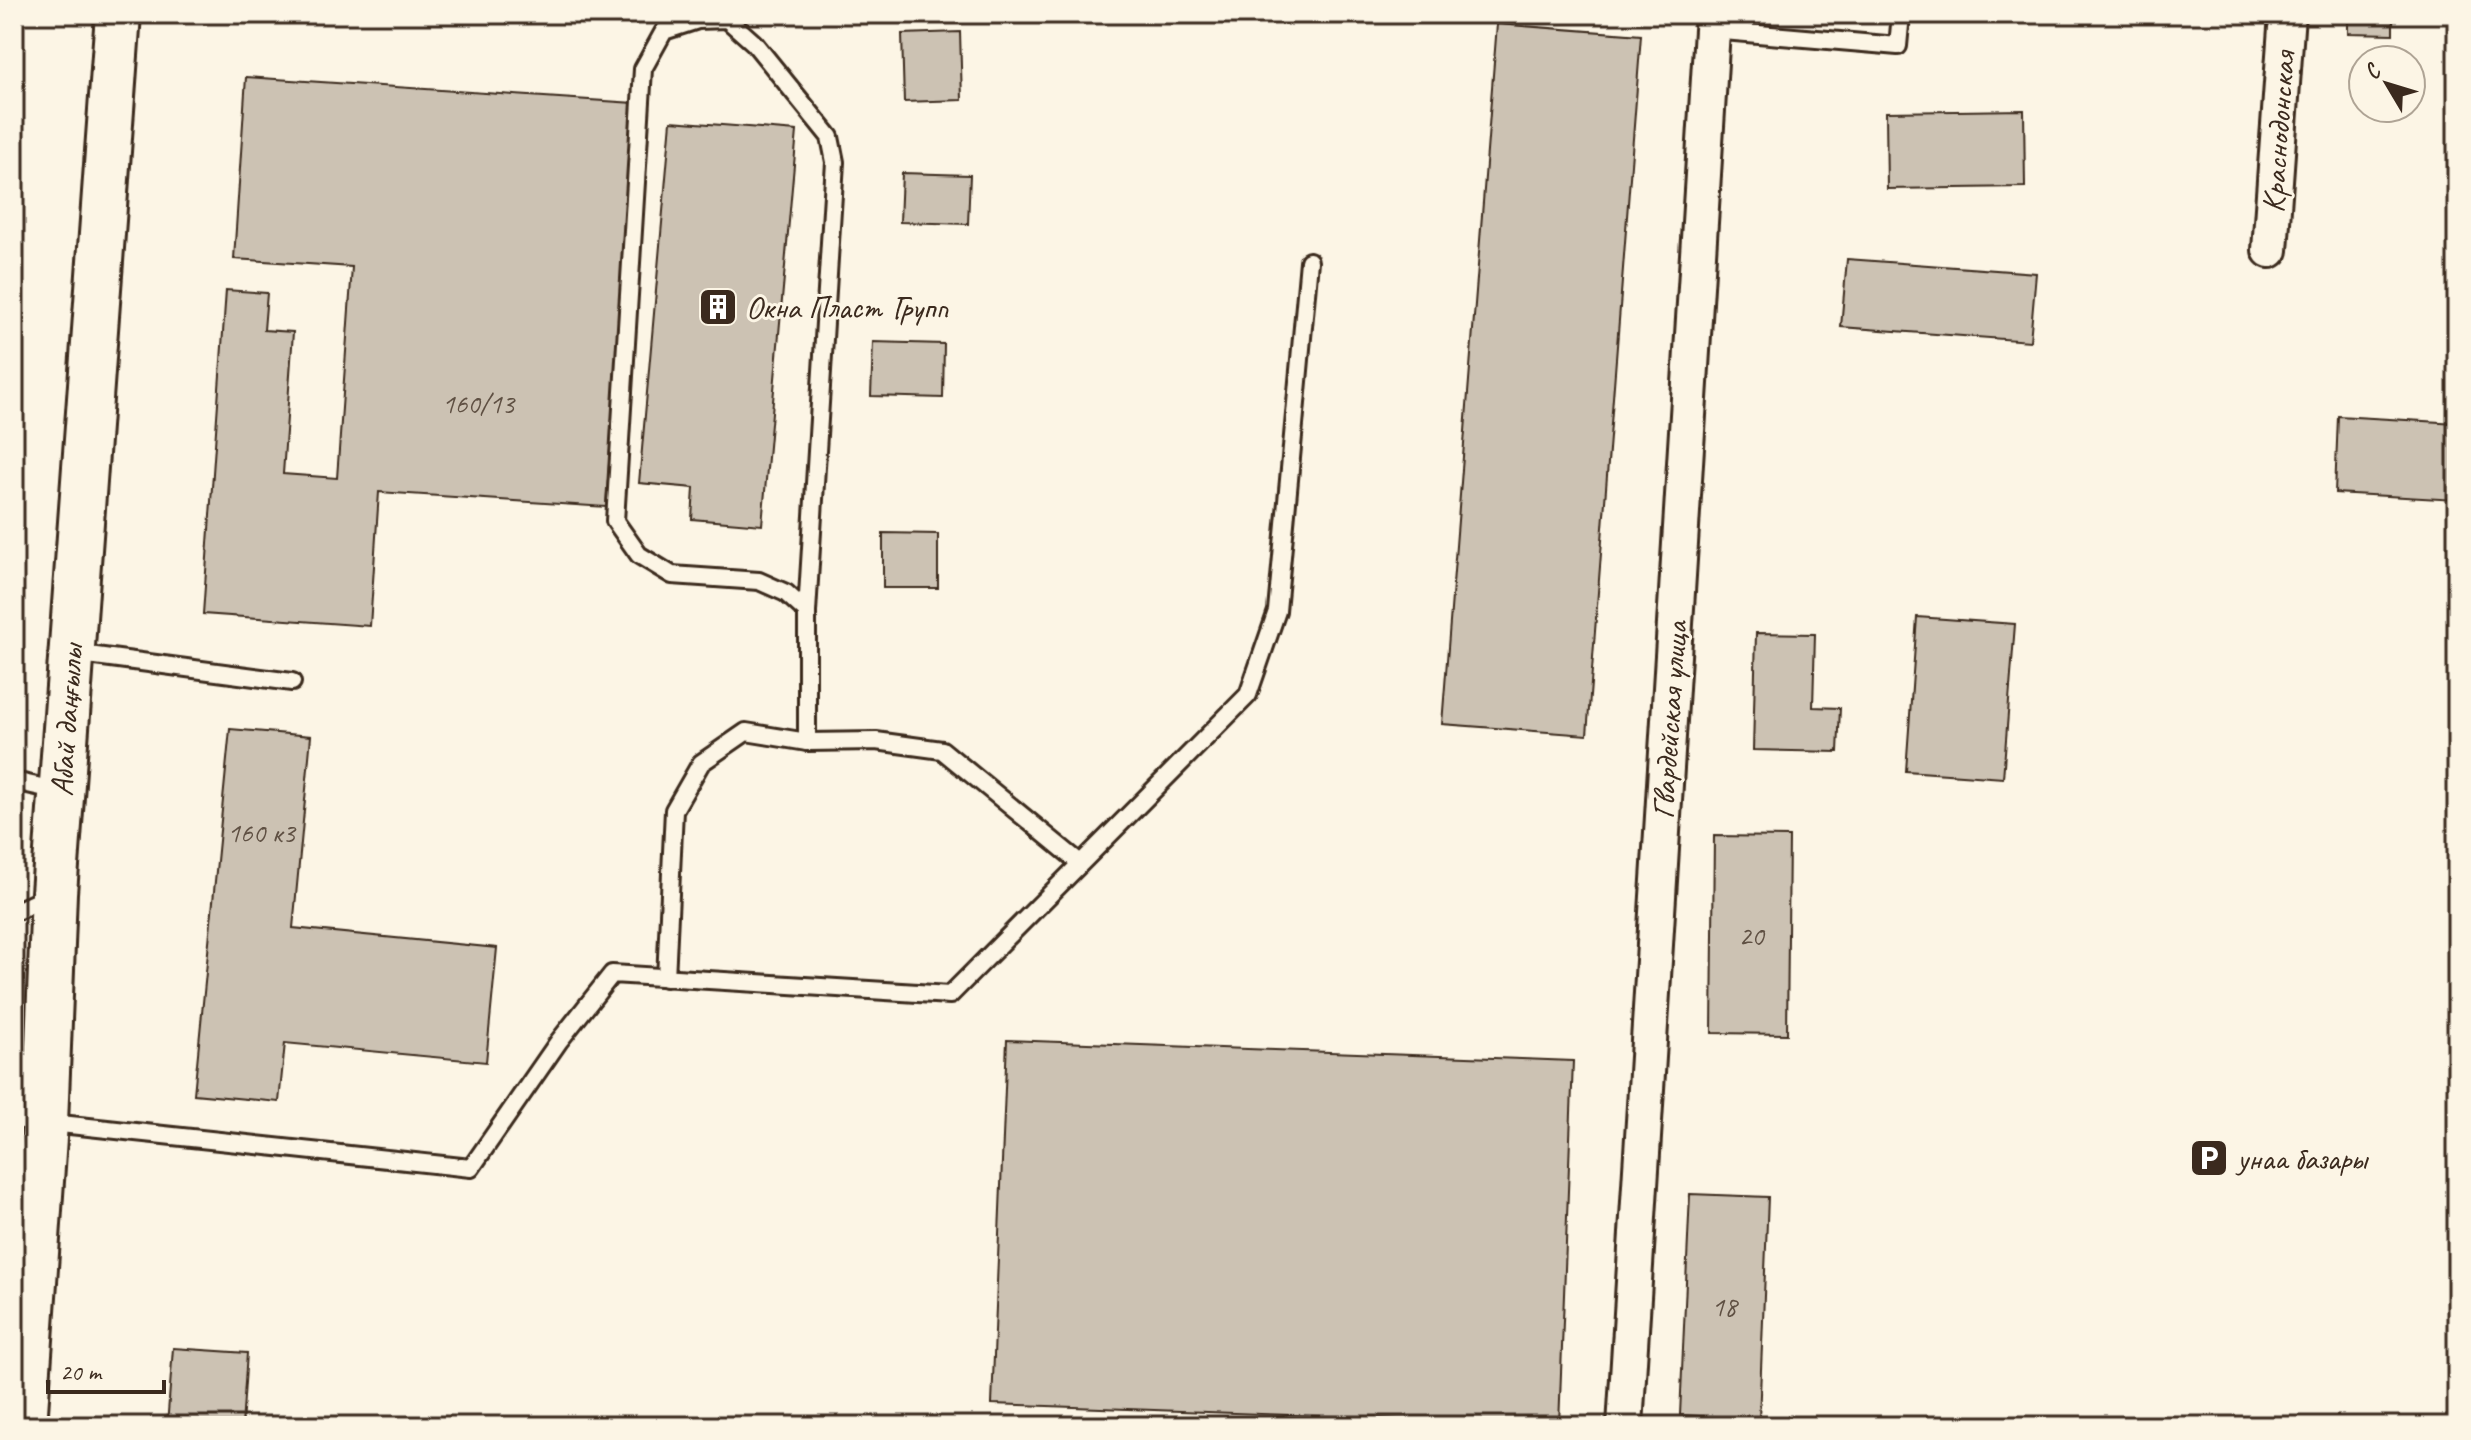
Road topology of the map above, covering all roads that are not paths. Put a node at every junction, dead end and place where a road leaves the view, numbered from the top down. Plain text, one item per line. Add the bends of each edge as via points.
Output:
1 (118, 14) edge
2 (1901, 14) edge
3 (2287, 14) edge
4 (1713, 22) edge
5 (2270, 250) dead end
6 (1309, 261) dead end
7 (807, 612) junction
8 (71, 652) junction
9 (292, 682) dead end
10 (807, 742) junction
11 (14, 781) edge
12 (61, 791) junction
13 (1080, 863) junction
14 (54, 893) junction
15 (14, 912) edge
16 (666, 978) junction
17 (30, 1121) edge
18 (24, 1426) edge
19 (1625, 1426) edge

1 - 8 main road, Абай даңғылы
2 - 4 lane via 1898,46
3 - 5 street, Краснодонская
4 - 19 street, Гвардейская улица
6 - 13 lane via 1277,611 1248,695
7 - 7 lane via 786,593 759,581 672,575 639,555 615,521 643,69 664,31 698,20 727,19 754,43 830,137 835,162
7 - 10 lane
8 - 9 lane
8 - 12 main road, Абай даңғылы
10 - 13 lane via 876,741 942,750
10 - 16 lane via 746,732 701,763 674,810
11 - 12 lane
12 - 14 main road, Абай даңғылы
13 - 16 lane via 950,995
14 - 15 lane
14 - 17 main road, Абай даңғылы
16 - 17 lane via 612,974 471,1168
17 - 18 main road, Абай даңғылы

